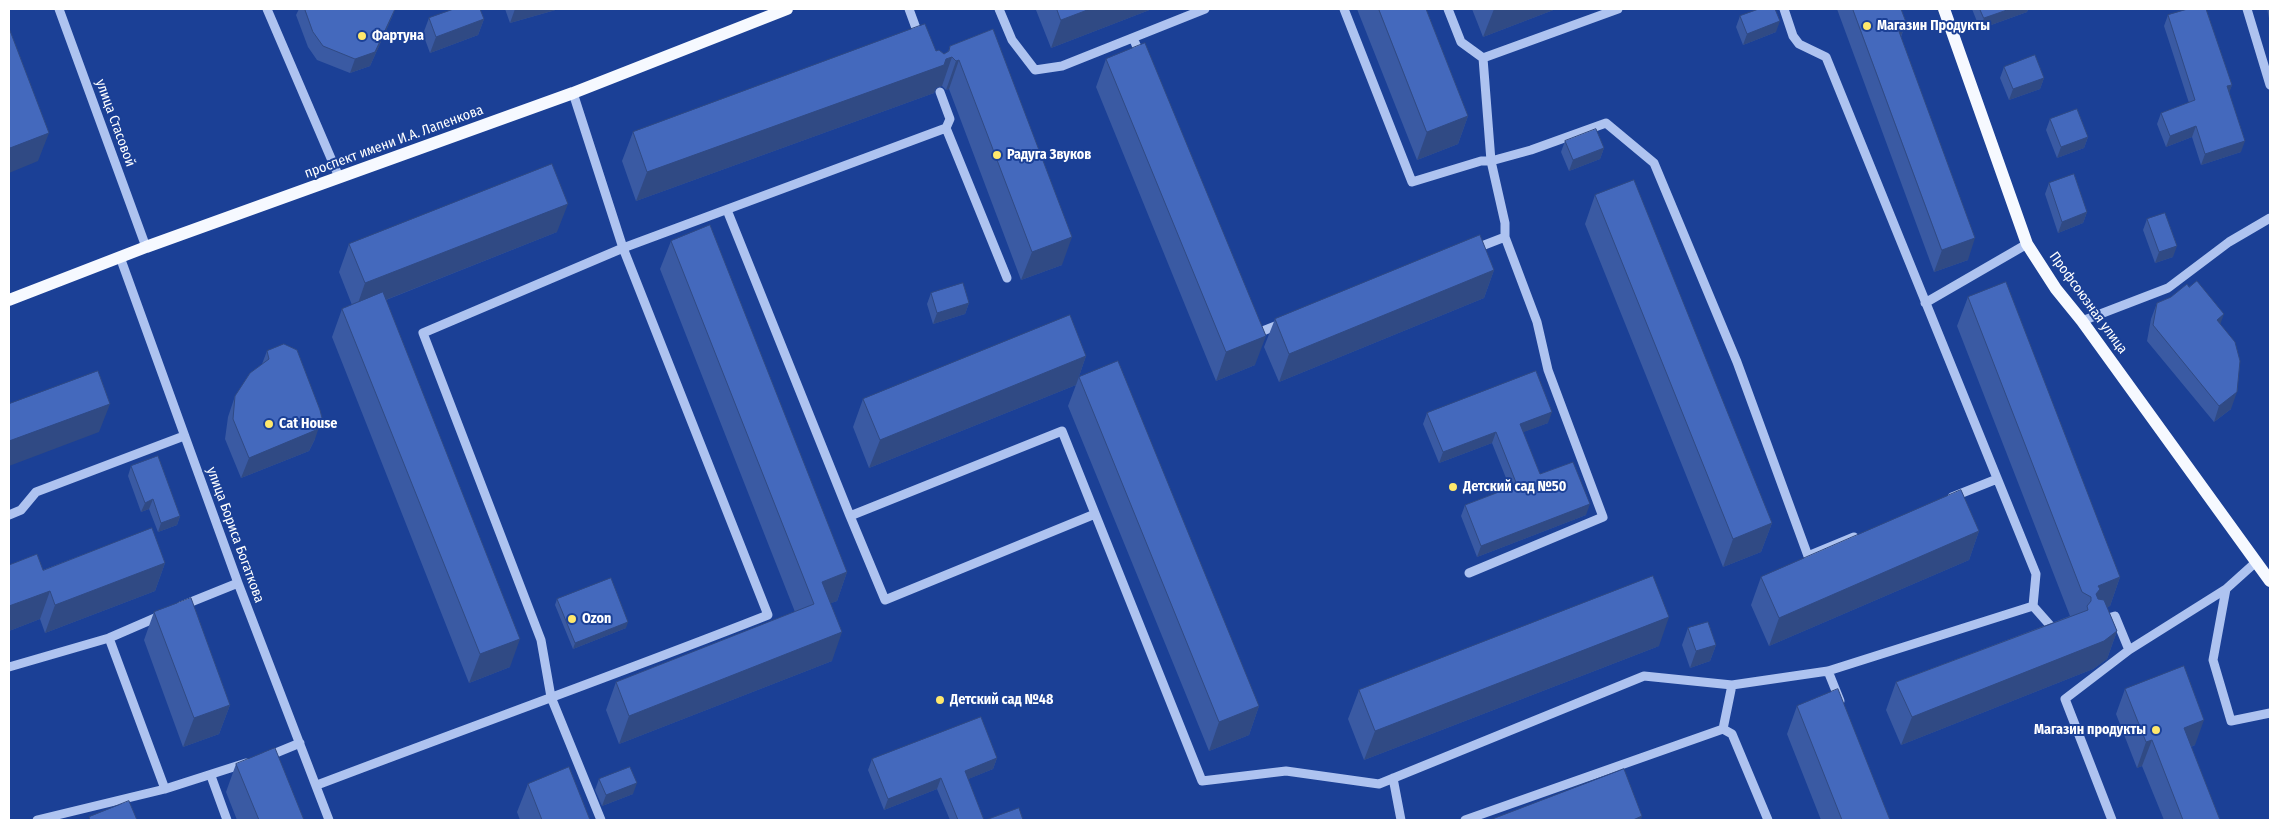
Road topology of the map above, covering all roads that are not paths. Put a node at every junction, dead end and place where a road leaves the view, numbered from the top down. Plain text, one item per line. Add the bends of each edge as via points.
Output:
1 (59, 9) edge
2 (267, 9) edge
3 (909, 9) edge
4 (999, 9) edge
5 (1204, 9) edge
6 (1344, 9) edge
7 (1448, 9) edge
8 (1618, 9) edge
9 (1784, 9) edge
10 (1944, 9) edge
11 (2247, 9) edge
12 (780, 10) edge
13 (1133, 38) junction
14 (925, 51) edge
15 (1483, 58) junction
16 (1144, 65) edge
17 (2270, 85) edge
18 (940, 92) edge
19 (573, 93) junction
20 (946, 128) junction
21 (1490, 161) junction
22 (339, 177) junction
23 (728, 210) junction
24 (2270, 218) edge
25 (1505, 237) junction
26 (2027, 244) junction
27 (146, 247) junction
28 (623, 248) junction
29 (1468, 251) edge
30 (120, 257) junction
31 (1007, 278) dead end
32 (9, 300) edge
33 (1925, 304) junction
34 (1292, 320) edge
35 (2082, 321) junction
36 (1251, 325) edge
37 (184, 436) junction
38 (1997, 478) junction
39 (1943, 501) edge
40 (1095, 514) junction
41 (9, 515) edge
42 (850, 516) junction
43 (1862, 534) edge
44 (2256, 562) junction
45 (1469, 573) dead end
46 (2270, 581) edge
47 (238, 582) junction
48 (2226, 589) junction
49 (2033, 606) junction
50 (2092, 623) edge
51 (2066, 631) edge
52 (109, 638) junction
53 (2129, 650) junction
54 (9, 667) edge
55 (1828, 671) junction
56 (1732, 685) junction
57 (551, 697) junction
58 (1842, 706) edge
59 (2270, 713) edge
60 (1723, 729) junction
61 (300, 743) junction
62 (211, 776) junction
63 (1394, 778) junction
64 (317, 785) junction
65 (165, 789) junction
66 (39, 820) edge
67 (227, 820) edge
68 (329, 820) edge
69 (601, 820) edge
70 (1401, 820) edge
71 (1465, 820) edge
72 (1768, 820) edge
73 (2112, 820) edge

1 - 27 street, улица Стасовой
2 - 22 street
3 - 14 street
4 - 13 street via 1012,40 1035,70 1062,66
5 - 13 street
6 - 21 street via 1412,182 1481,160
7 - 15 street via 1461,42
8 - 15 street
9 - 33 street via 1799,44 1826,57
10 - 26 main road, Профсоюзная улица
11 - 17 street
12 - 19 main road, проспект имени И.А. Лапенкова
13 - 16 street
15 - 21 street
18 - 20 street via 950,119
19 - 22 main road, проспект имени И.А. Лапенкова
19 - 28 street
20 - 23 street
20 - 31 street
21 - 25 street via 1505,223
21 - 43 street via 1606,123 1654,163 1737,362 1808,556
22 - 27 main road, проспект имени И.А. Лапенкова
23 - 28 street
23 - 42 street
24 - 35 street via 2229,242 2168,288
25 - 29 street
25 - 45 street via 1538,322 1548,370 1603,517
26 - 33 street
26 - 35 main road, Профсоюзная улица via 2056,289
27 - 30 main road, проспект имени И.А. Лапенкова
28 - 57 street via 423,333 541,640
28 - 57 street via 768,615 591,685
30 - 32 main road, проспект имени И.А. Лапенкова
30 - 37 street, улица Бориса Богаткова
33 - 38 street
34 - 36 street via 1255,334
35 - 44 main road, Профсоюзная улица
37 - 41 street via 36,492 21,510
37 - 47 street, улица Бориса Богаткова
38 - 39 street
38 - 49 street via 2036,574
40 - 42 street via 1062,431
40 - 42 street via 885,600
40 - 63 street via 1202,781 1286,771 1379,784
44 - 46 main road, Профсоюзная улица
44 - 48 street
47 - 52 street
47 - 61 street, улица Бориса Богаткова
48 - 53 street
48 - 59 street via 2213,660 2231,721
49 - 51 street via 2058,634
49 - 55 street
50 - 53 street via 2115,616
52 - 54 street
52 - 65 street
53 - 73 street via 2065,699
55 - 56 street
55 - 58 street
56 - 60 street
56 - 63 street via 1644,676
57 - 64 street
57 - 69 street
60 - 71 street
60 - 72 street via 1732,734
61 - 62 street
61 - 64 street, улица Бориса Богаткова
62 - 65 street
62 - 67 street
63 - 70 street
64 - 68 street, улица Бориса Богаткова
65 - 66 street

